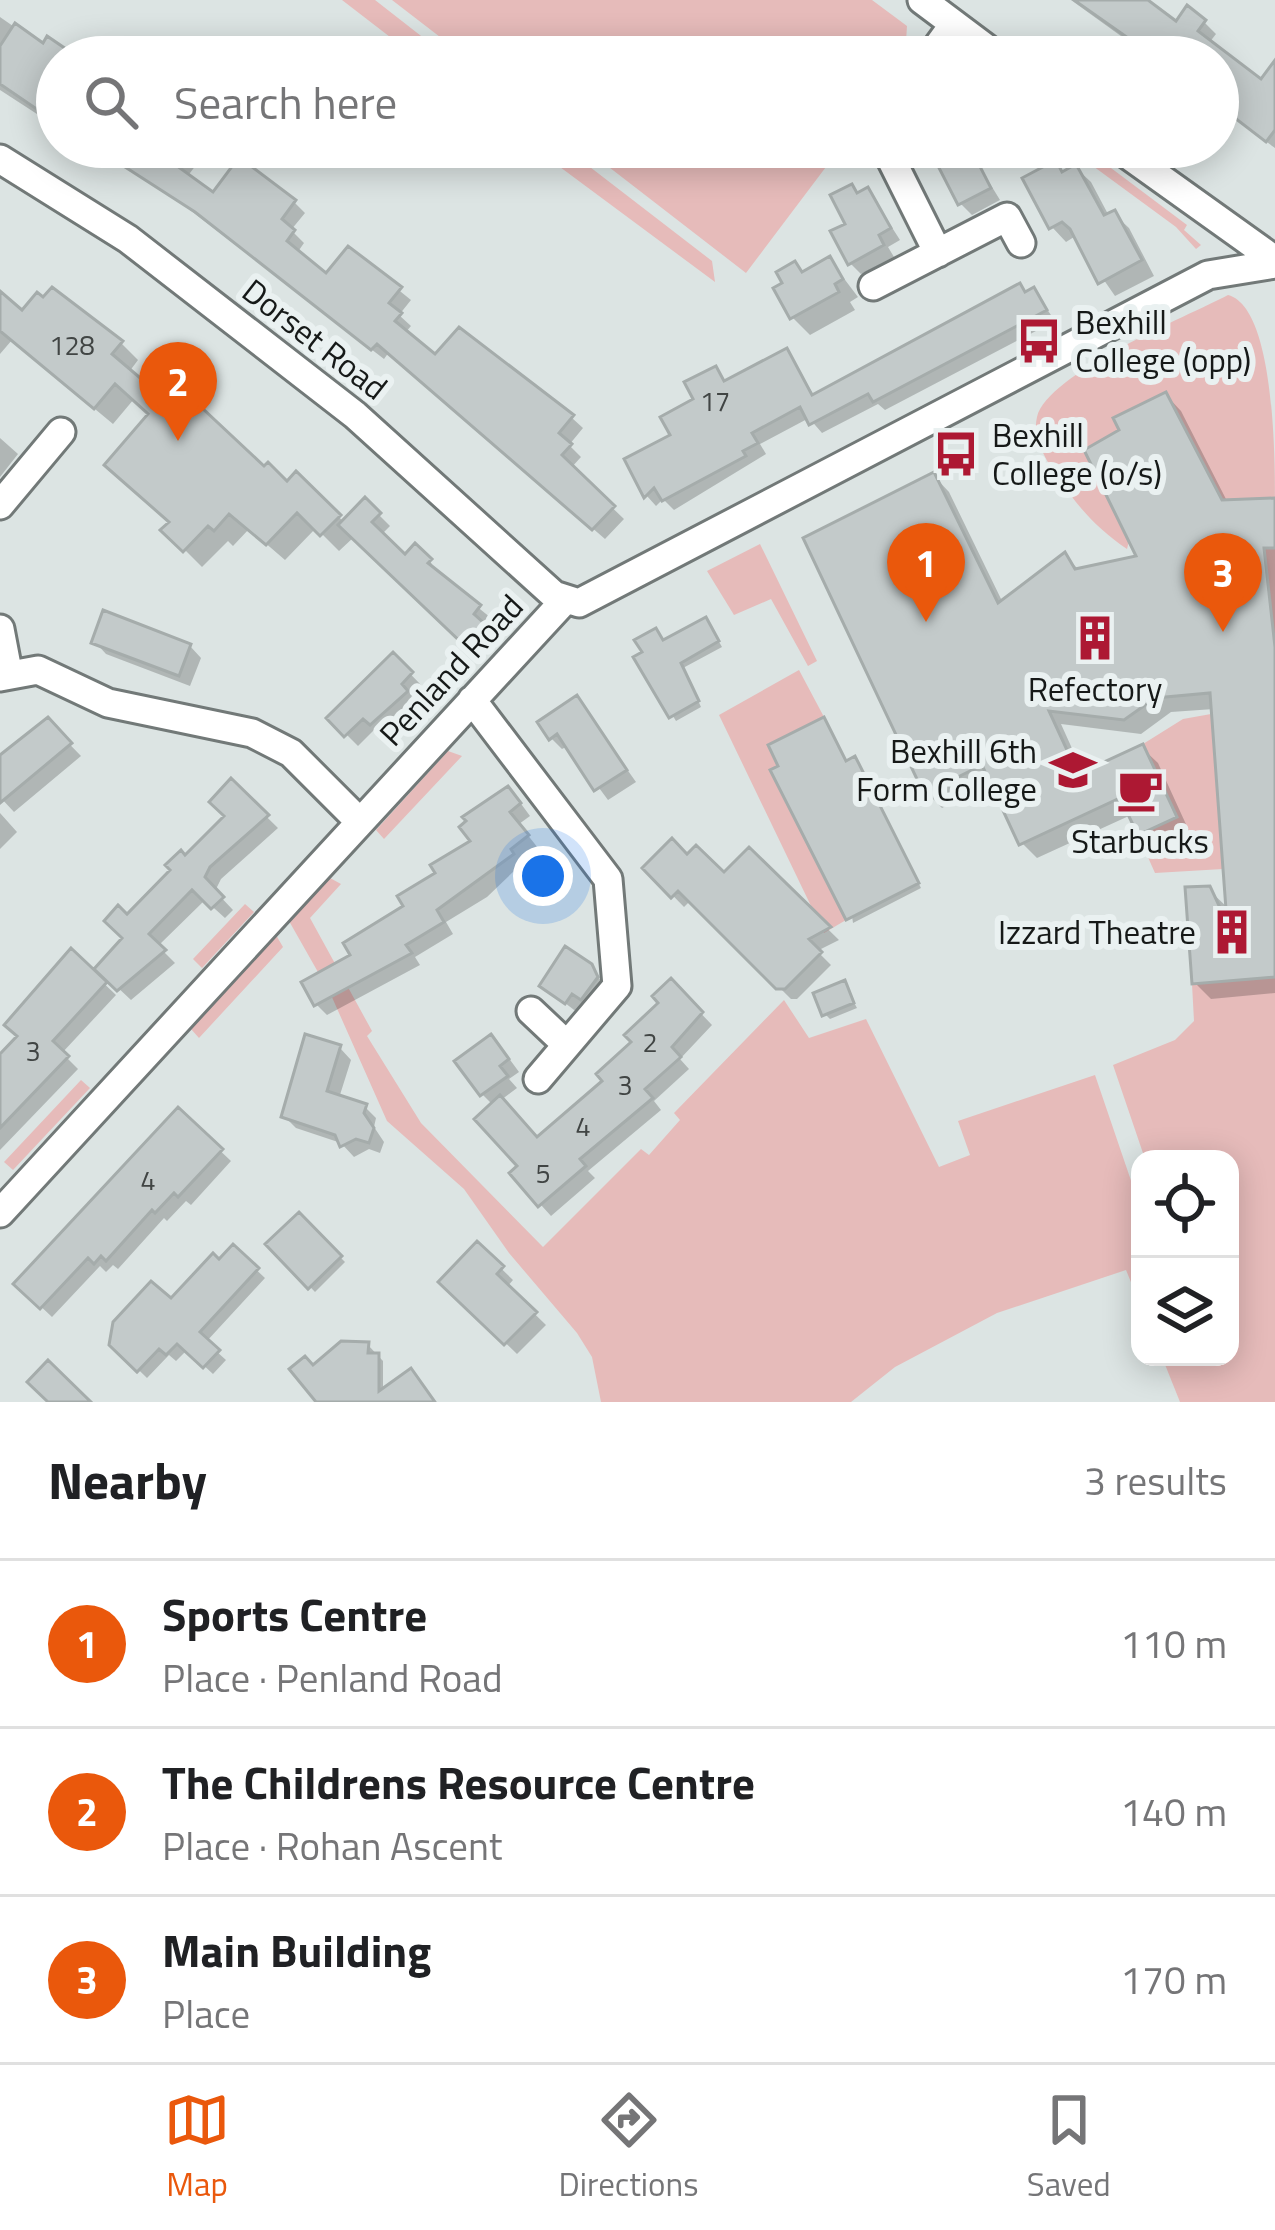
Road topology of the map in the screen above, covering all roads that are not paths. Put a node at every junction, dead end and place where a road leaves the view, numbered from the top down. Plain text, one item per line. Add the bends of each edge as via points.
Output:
1 (922, 0) edge
2 (954, 24) junction
3 (945, 36) edge
4 (970, 36) edge
5 (0, 159) edge
6 (895, 168) edge
7 (1146, 168) edge
8 (1021, 243) dead end
9 (938, 253) junction
10 (1275, 262) edge
11 (874, 286) dead end
12 (61, 432) dead end
13 (0, 505) edge
14 (565, 600) junction
15 (0, 629) edge
16 (4, 674) edge
17 (472, 700) junction
18 (360, 822) junction
19 (532, 1011) dead end
20 (567, 1045) junction
21 (538, 1079) dead end
22 (0, 1213) edge

1 - 2 street
2 - 3 street
2 - 4 street
5 - 14 street, Dorset Road via 128,239 355,415
6 - 9 street
7 - 10 street
8 - 9 street via 1007,217
9 - 11 street
10 - 14 street, Penland Road via 1208,275 608,592
12 - 13 street
14 - 17 street, Penland Road
15 - 16 street
16 - 18 street via 38,670 108,703 252,733 291,753
17 - 18 street, Penland Road
17 - 20 street via 610,888 617,986
18 - 22 street, Penland Road
19 - 20 street
20 - 21 street

